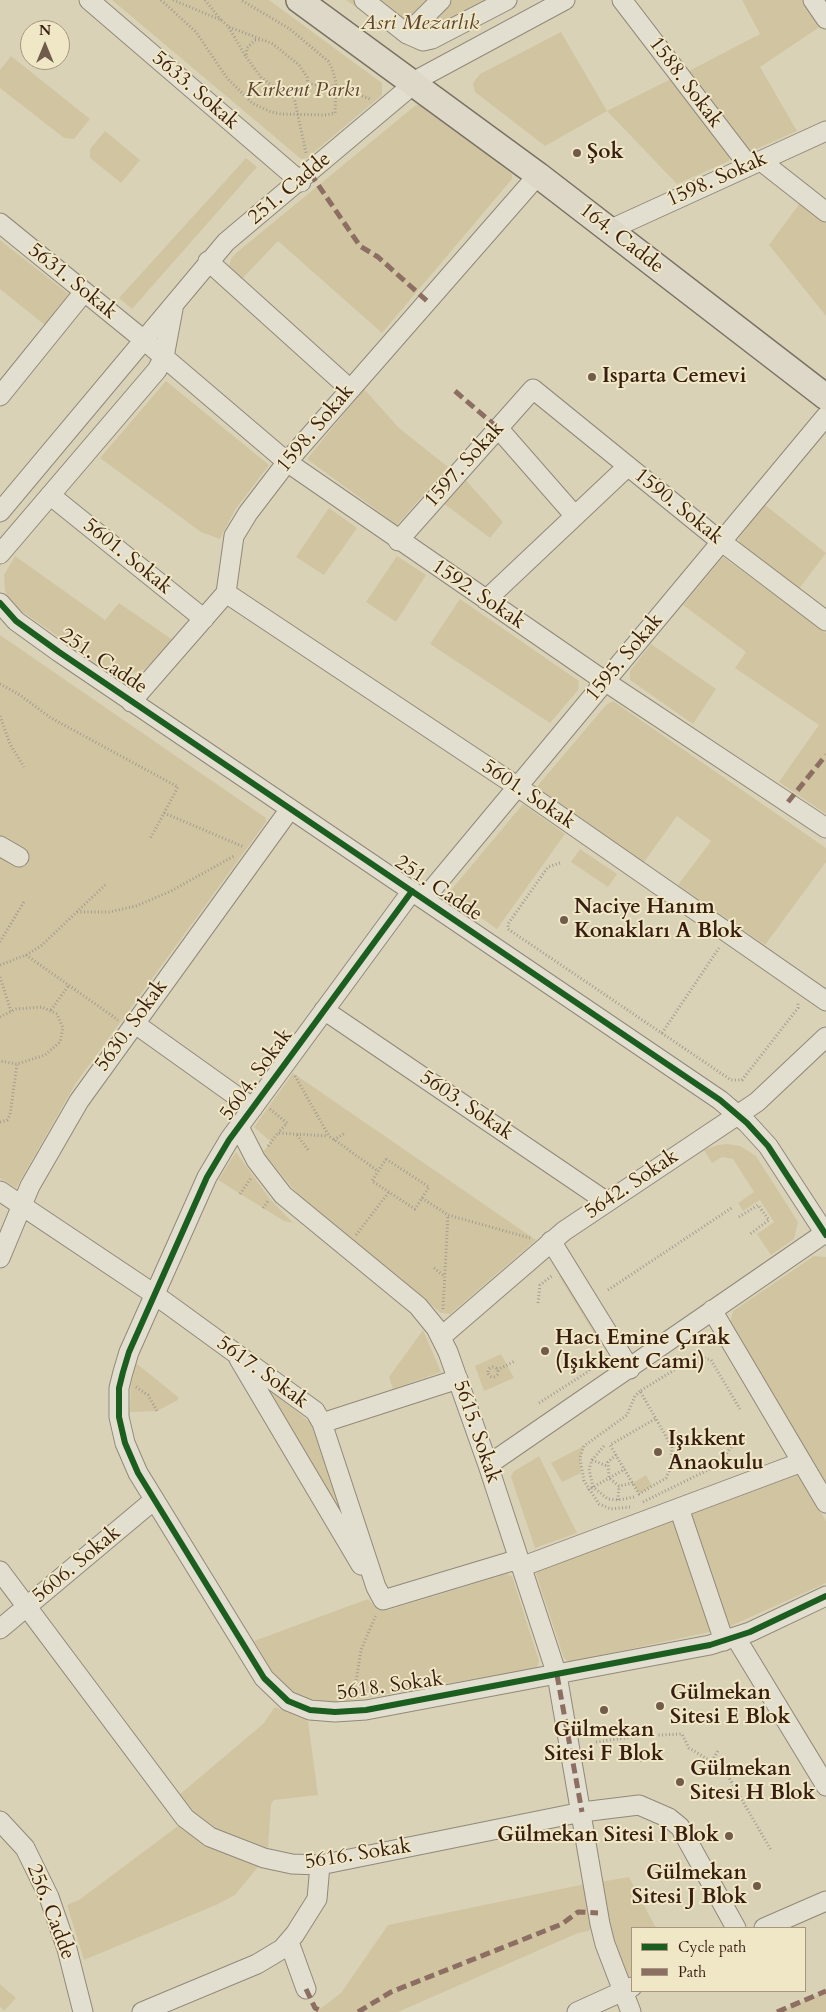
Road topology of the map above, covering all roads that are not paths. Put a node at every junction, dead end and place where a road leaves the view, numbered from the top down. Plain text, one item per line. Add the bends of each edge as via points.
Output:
1 (89, 0) edge
2 (299, 0) edge
3 (364, 0) edge
4 (441, 0) edge
5 (507, 0) edge
6 (565, 0) edge
7 (622, 0) edge
8 (813, 0) edge
9 (826, 19) edge
10 (407, 34) junction
11 (414, 83) junction
12 (826, 131) edge
13 (755, 163) junction
14 (538, 175) junction
15 (306, 177) junction
16 (826, 212) edge
17 (0, 224) edge
18 (609, 230) junction
19 (208, 261) junction
20 (84, 292) junction
21 (174, 304) junction
22 (145, 341) junction
23 (164, 358) junction
24 (350, 388) junction
25 (533, 389) joint
26 (0, 396) edge
27 (826, 397) edge
28 (826, 416) edge
29 (498, 428) junction
30 (287, 462) junction
31 (628, 466) junction
32 (50, 495) junction
33 (0, 512) edge
34 (575, 516) junction
35 (398, 541) junction
36 (721, 542) junction
37 (0, 554) edge
38 (226, 593) junction
39 (486, 600) junction
40 (0, 602) edge
41 (204, 619) junction
42 (826, 621) edge
43 (606, 682) junction
44 (131, 702) junction
45 (518, 787) junction
46 (290, 809) junction
47 (826, 828) edge
48 (0, 846) edge
49 (19, 856) dead end
50 (418, 895) junction
51 (826, 1001) edge
52 (324, 1010) junction
53 (127, 1022) junction
54 (826, 1037) edge
55 (260, 1108) junction
56 (738, 1115) junction
57 (239, 1127) junction
58 (0, 1191) edge
59 (607, 1202) junction
60 (21, 1205) junction
61 (825, 1234) edge
62 (544, 1240) junction
63 (0, 1258) edge
64 (154, 1294) junction
65 (712, 1310) junction
66 (439, 1332) junction
67 (237, 1354) junction
68 (630, 1369) junction
69 (458, 1378) junction
70 (322, 1423) junction
71 (802, 1462) junction
72 (488, 1465) junction
73 (154, 1500) junction
74 (826, 1503) edge
75 (678, 1508) junction
76 (520, 1563) junction
77 (0, 1571) edge
78 (379, 1594) junction
79 (826, 1596) edge
80 (27, 1606) junction
81 (0, 1629) edge
82 (730, 1640) junction
83 (557, 1675) junction
84 (826, 1786) edge
85 (582, 1812) junction
86 (0, 1821) edge
87 (320, 1865) junction
88 (826, 1901) edge
89 (735, 1927) edge
90 (766, 1927) edge
91 (289, 1942) junction
92 (306, 1989) dead end
93 (628, 1990) edge
94 (83, 2012) edge
95 (142, 2012) edge
96 (577, 2012) edge
97 (631, 2012) edge

1 - 15 street, 5633. Sokak
2 - 11 main road, 164. Cadde
3 - 10 street
4 - 10 street
5 - 10 street via 428,40
6 - 11 street, 251. Cadde via 444,63
7 - 13 street, 1588. Sokak
8 - 9 street
11 - 14 main road, 164. Cadde
11 - 15 street, 251. Cadde
12 - 13 street, 1598. Sokak
13 - 16 street, 1588. Sokak
13 - 18 street, 1598. Sokak
14 - 18 main road, 164. Cadde
14 - 24 street, 1598. Sokak
15 - 19 street, 251. Cadde via 226,242
17 - 20 street, 5631. Sokak
18 - 27 main road, 164. Cadde
19 - 21 street, 251. Cadde
19 - 24 street
20 - 22 street, 5631. Sokak
20 - 26 street
21 - 22 street, 251. Cadde
21 - 23 street, 251. Cadde
22 - 23 street, 1592. Sokak
22 - 33 street, 251. Cadde
23 - 30 street, 1592. Sokak
23 - 32 street, 251. Cadde
24 - 30 street, 1598. Sokak
25 - 29 street, 1597. Sokak
25 - 31 street, 1590. Sokak
28 - 36 street, 1595. Sokak
29 - 34 street
29 - 35 street, 1597. Sokak
30 - 35 street, 1592. Sokak
30 - 38 street, 1598. Sokak via 234,536
31 - 34 street
31 - 36 street, 1590. Sokak
32 - 37 street, 251. Cadde
32 - 41 street, 5601. Sokak
34 - 39 street
35 - 39 street, 1592. Sokak
36 - 42 street, 1590. Sokak
36 - 43 street, 1595. Sokak
38 - 41 street
38 - 45 street, 5601. Sokak
39 - 43 street, 1592. Sokak
40 - 44 street, 251. Cadde via 34,635
41 - 44 street
43 - 45 street, 1595. Sokak
43 - 47 street, 1592. Sokak
44 - 46 street, 251. Cadde
45 - 50 street, 1595. Sokak
45 - 51 street, 5601. Sokak
46 - 50 street, 251. Cadde
46 - 53 street, 5630. Sokak
48 - 49 street
50 - 52 street, 5604. Sokak
50 - 56 street, 251. Cadde
52 - 55 street, 5604. Sokak
52 - 59 street, 5603. Sokak
53 - 55 street
53 - 60 street, 5630. Sokak via 58,1134
54 - 56 street, 5642. Sokak via 764,1096
55 - 57 street, 5604. Sokak
56 - 59 street, 5642. Sokak
56 - 61 street, 251. Cadde via 768,1146
57 - 64 street, 5604. Sokak via 207,1176
57 - 66 street, 5615. Sokak via 255,1168 290,1202 418,1306
58 - 60 street, 5617. Sokak
59 - 62 street, 5642. Sokak
60 - 63 street, 5630. Sokak
60 - 64 street, 5617. Sokak
61 - 65 street
62 - 66 street, 5642. Sokak
62 - 68 street via 566,1266
64 - 67 street, 5617. Sokak
64 - 73 street, 5618. Sokak via 129,1352 118,1402 125,1443
65 - 68 street
65 - 71 street
66 - 69 street, 5615. Sokak
67 - 70 street, 5617. Sokak via 308,1406
67 - 78 street
68 - 72 street
69 - 70 street
69 - 72 street, 5615. Sokak
70 - 78 street, 5617. Sokak
71 - 74 street
71 - 75 street
72 - 76 street, 5615. Sokak
73 - 80 street, 5606. Sokak
73 - 83 street, 5618. Sokak via 257,1668 288,1701 310,1710 355,1711
75 - 76 street
75 - 82 street
76 - 78 street
76 - 83 street, 5615. Sokak
77 - 80 street
79 - 82 street, 5618. Sokak
80 - 81 street, 5606. Sokak
80 - 87 street, 5616. Sokak via 191,1825 210,1837 264,1858 298,1865
82 - 83 street, 5618. Sokak
82 - 84 street
83 - 85 street, 5615. Sokak
85 - 87 street, 5616. Sokak
85 - 89 street, 5616. Sokak via 639,1805 674,1820
85 - 93 street, 5615. Sokak via 600,1924
86 - 94 street, 256. Cadde via 25,1848 49,1897 67,1949
87 - 91 street via 317,1899
88 - 90 street
91 - 92 street
91 - 95 street via 257,1964
93 - 96 street
93 - 97 street, 5615. Sokak

